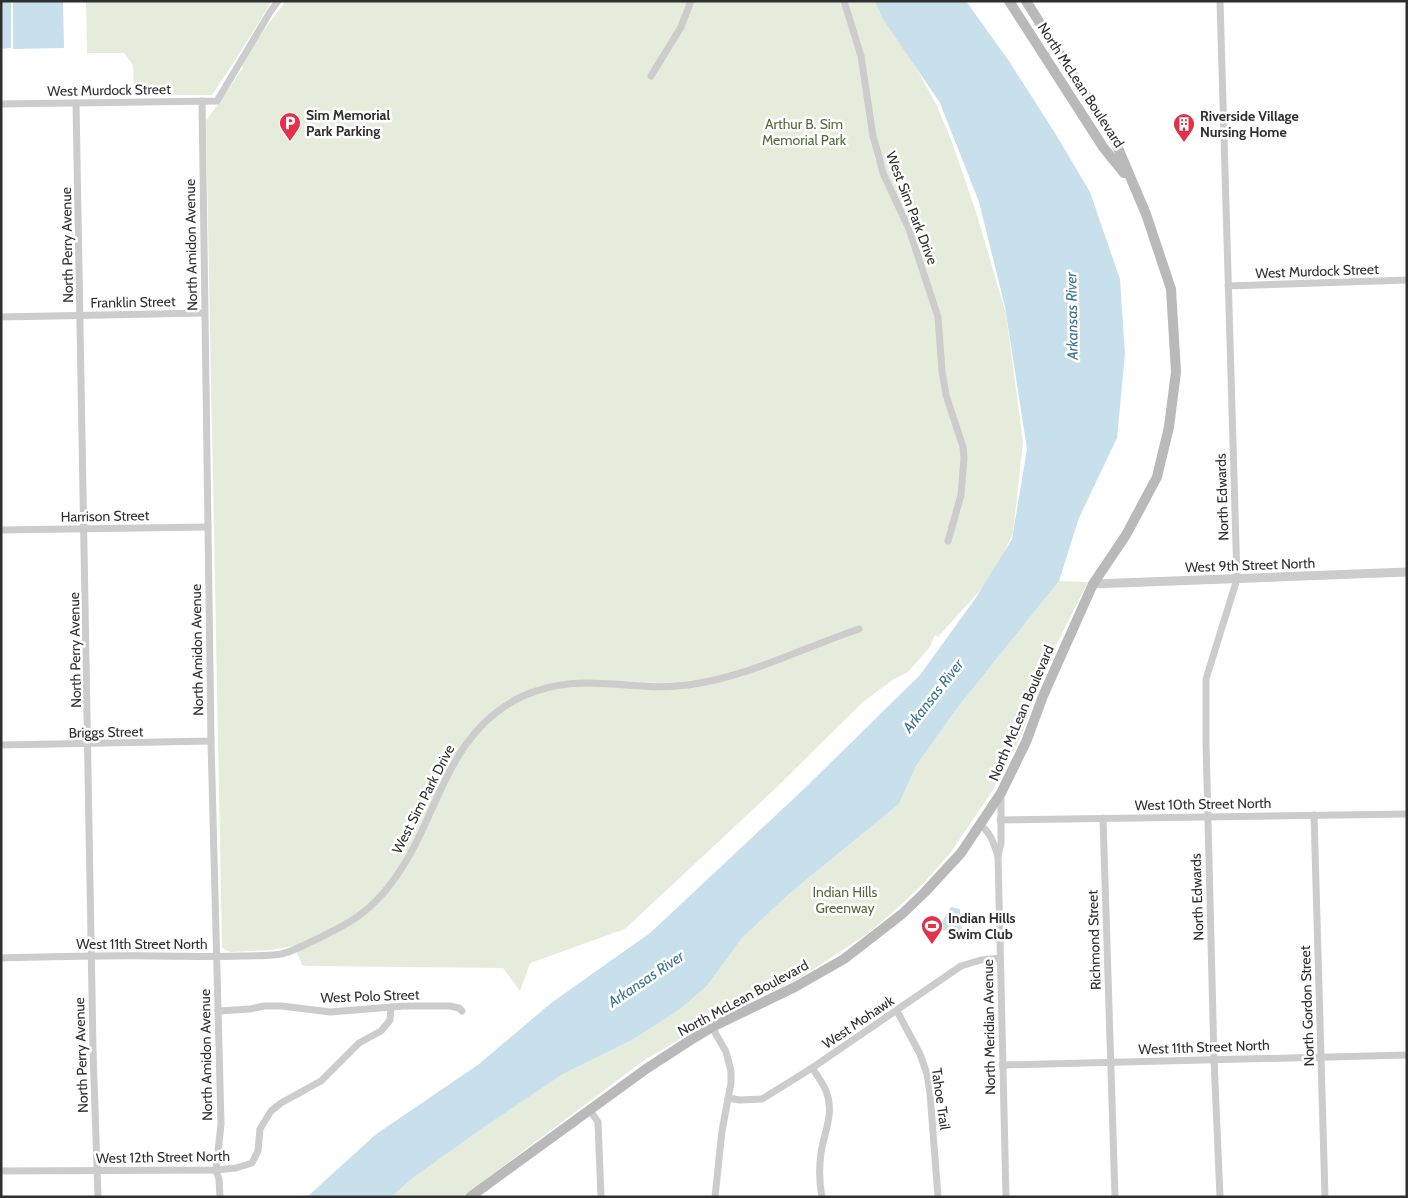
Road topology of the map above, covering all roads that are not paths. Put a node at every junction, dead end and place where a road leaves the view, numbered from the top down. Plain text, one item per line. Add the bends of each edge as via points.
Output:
1 (278, 1) edge
2 (691, 1) edge
3 (844, 1) edge
4 (1009, 1) edge
5 (1026, 1) edge
6 (1220, 1) edge
7 (651, 76) dead end
8 (202, 101) junction
9 (76, 102) junction
10 (1, 104) edge
11 (1131, 182) junction
12 (1407, 280) edge
13 (1228, 286) junction
14 (204, 313) junction
15 (81, 316) junction
16 (1, 317) edge
17 (208, 527) junction
18 (85, 529) junction
19 (1, 530) edge
20 (948, 541) dead end
21 (1407, 572) edge
22 (1236, 580) junction
23 (1094, 584) junction
24 (859, 629) dead end
25 (211, 741) junction
26 (89, 744) junction
27 (1, 746) edge
28 (1002, 793) junction
29 (1407, 814) edge
30 (1314, 815) junction
31 (1208, 816) junction
32 (1103, 818) junction
33 (1000, 820) junction
34 (980, 825) junction
35 (998, 856) junction
36 (283, 954) joint
37 (92, 956) junction
38 (216, 956) junction
39 (1, 958) edge
40 (1000, 958) junction
41 (391, 1007) junction
42 (218, 1011) junction
43 (462, 1011) dead end
44 (897, 1011) junction
45 (712, 1027) junction
46 (1407, 1055) edge
47 (1321, 1057) junction
48 (1214, 1059) junction
49 (1111, 1062) junction
50 (1002, 1065) junction
51 (812, 1068) junction
52 (728, 1098) junction
53 (589, 1109) junction
54 (1, 1170) edge
55 (216, 1170) junction
56 (98, 1171) junction
57 (98, 1197) edge
58 (220, 1197) edge
59 (470, 1197) edge
60 (601, 1197) edge
61 (715, 1197) edge
62 (822, 1197) edge
63 (938, 1197) edge
64 (1006, 1197) edge
65 (1115, 1197) edge
66 (1220, 1197) edge
67 (1325, 1197) edge

1 - 8 street, West Murdock Street via 217,101
2 - 7 street via 681,27
3 - 20 street, West Sim Park Drive via 861,56 878,157 909,229 938,317 946,395 964,458 961,495
4 - 11 main road, North McLean Boulevard via 1103,147
5 - 11 main road, North McLean Boulevard via 1115,141
6 - 13 street, North Edwards
8 - 9 street, West Murdock Street
8 - 14 street, North Amidon Avenue
9 - 10 street, West Murdock Street
9 - 15 street, North Perry Avenue
11 - 23 main road, North McLean Boulevard via 1146,214 1171,288 1176,372 1170,427 1157,477 1126,535
12 - 13 street, West Murdock Street
13 - 22 street, North Edwards
14 - 15 street, Franklin Street
14 - 17 street, North Amidon Avenue
15 - 16 street, Franklin Street
15 - 18 street, North Perry Avenue
17 - 18 street, Harrison Street
17 - 25 street, North Amidon Avenue
18 - 19 street, Harrison Street
18 - 26 street, North Perry Avenue
21 - 22 street, West 9th Street North
22 - 23 street, West 9th Street North
22 - 31 street, North Edwards via 1206,679
23 - 28 main road, North McLean Boulevard
24 - 36 street, West Sim Park Drive via 745,671 691,685 652,688 574,683 520,698 489,718 461,751 392,884 362,914
25 - 26 street, Briggs Street
25 - 38 street, North Amidon Avenue
26 - 27 street, Briggs Street
26 - 37 street, North Perry Avenue
28 - 33 street, North Meridian Avenue
28 - 34 main road, North McLean Boulevard
29 - 30 street, West 10th Street North
30 - 31 street, West 10th Street North
30 - 47 street, North Gordon Street
31 - 32 street, West 10th Street North
31 - 48 street, North Edwards
32 - 33 street, West 10th Street North
32 - 49 street, Richmond Street
33 - 35 street, North Meridian Avenue
34 - 35 street, North Meridian Avenue via 991,837
34 - 45 main road, North McLean Boulevard via 924,893 872,938 844,959 795,987
35 - 40 street, North Meridian Avenue
36 - 38 street, West 11th Street North
37 - 38 street, West 11th Street North
37 - 39 street, West 11th Street North
37 - 56 street, North Perry Avenue
38 - 42 street, North Amidon Avenue
40 - 44 street, West Mohawk via 961,966
40 - 50 street, North Meridian Avenue
41 - 42 street, West Polo Street via 330,1012 282,1006
41 - 43 street, West Polo Street via 450,1006
41 - 55 street, West 12th Street North via 390,1020 381,1031 359,1043 321,1081 271,1111 260,1128 258,1152 252,1163
42 - 55 street, North Amidon Avenue via 221,1124
44 - 51 street, West Mohawk
44 - 63 street, Tahoe Trail via 927,1074
45 - 52 street via 729,1060 731,1083
45 - 53 main road, North McLean Boulevard
46 - 47 street, West 11th Street North
47 - 48 street, West 11th Street North
47 - 67 street, North Gordon Street
48 - 49 street, West 11th Street North
48 - 66 street, North Edwards
49 - 50 street, West 11th Street North
49 - 65 street, Richmond Street
50 - 64 street, North Meridian Avenue
51 - 52 street, West Mohawk via 762,1100
51 - 62 street via 826,1091 830,1112 819,1169
52 - 61 street
53 - 59 main road, North McLean Boulevard
53 - 60 street via 598,1122
54 - 56 street, West 12th Street North
55 - 56 street, West 12th Street North
55 - 58 street, North Amidon Avenue
56 - 57 street, North Perry Avenue

